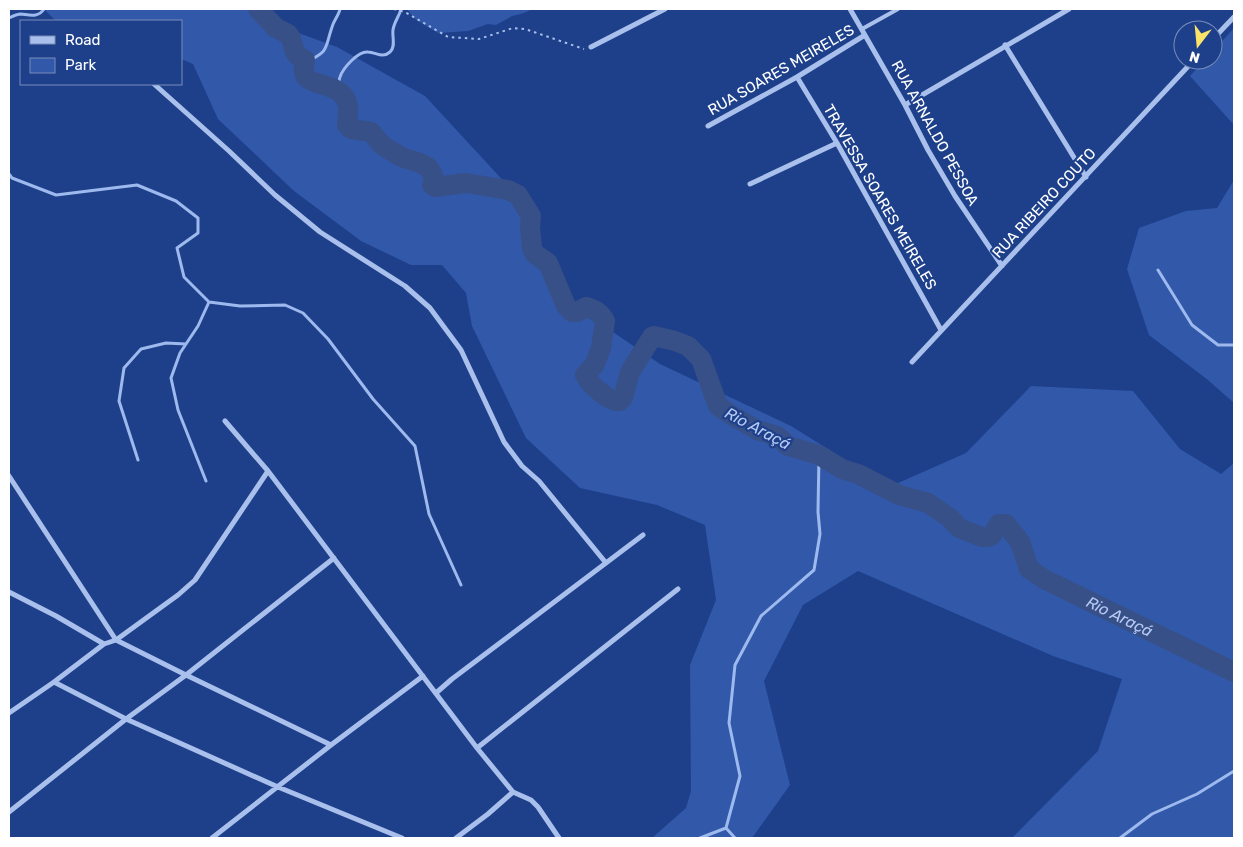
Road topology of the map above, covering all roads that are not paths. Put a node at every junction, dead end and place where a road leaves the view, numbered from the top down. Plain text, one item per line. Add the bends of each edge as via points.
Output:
1 (665, 9) edge
2 (850, 9) edge
3 (898, 9) edge
4 (1069, 9) edge
5 (1234, 17) edge
6 (862, 29) junction
7 (1223, 29) edge
8 (865, 35) junction
9 (1005, 45) junction
10 (591, 47) road end
11 (1185, 70) edge
12 (797, 77) junction
13 (155, 85) edge
14 (905, 105) junction
15 (708, 126) dead end
16 (837, 143) junction
17 (1086, 176) junction
18 (750, 184) dead end
19 (1002, 266) junction
20 (941, 330) junction
21 (912, 362) dead end
22 (225, 421) dead end
23 (268, 471) junction
24 (9, 476) edge
25 (643, 535) dead end
26 (334, 558) junction
27 (606, 563) junction
28 (678, 589) dead end
29 (9, 592) edge
30 (116, 640) junction
31 (104, 644) junction
32 (186, 675) junction
33 (422, 676) junction
34 (54, 682) junction
35 (436, 693) junction
36 (9, 713) edge
37 (126, 719) junction
38 (331, 745) junction
39 (477, 748) junction
40 (278, 787) junction
41 (513, 792) junction
42 (9, 812) edge
43 (212, 838) edge
44 (402, 838) edge
45 (456, 838) edge
46 (559, 838) edge

1 - 10 street
2 - 6 street, RUA ARNALDO PESSOA
3 - 6 lane
4 - 9 street
5 - 7 street
6 - 8 street, RUA ARNALDO PESSOA
8 - 12 street, RUA SOARES MEIRELES
8 - 14 street, RUA ARNALDO PESSOA
9 - 14 street
9 - 17 street
11 - 17 street, RUA RIBEIRO COUTO
12 - 15 street, RUA SOARES MEIRELES
12 - 16 street, TRAVESSA SOARES MEIRELES
13 - 27 street via 320,232 405,286 430,308 461,350 504,442
14 - 19 street, RUA ARNALDO PESSOA via 955,196
16 - 18 street
16 - 20 street, TRAVESSA SOARES MEIRELES
17 - 19 street, RUA RIBEIRO COUTO
19 - 20 street, RUA RIBEIRO COUTO
20 - 21 street, RUA RIBEIRO COUTO
22 - 23 street
23 - 26 street
23 - 30 street via 195,580
24 - 30 street
25 - 27 street
26 - 32 street
26 - 33 street
27 - 35 street
28 - 39 street
29 - 31 street
30 - 31 street
30 - 32 street
31 - 34 street
32 - 37 street
32 - 38 street
33 - 35 street
33 - 38 street
34 - 36 street
34 - 37 street
35 - 39 street
37 - 40 street
37 - 42 street
38 - 40 street
39 - 41 street
40 - 43 street
40 - 44 street
41 - 45 street
41 - 46 street via 531,800

